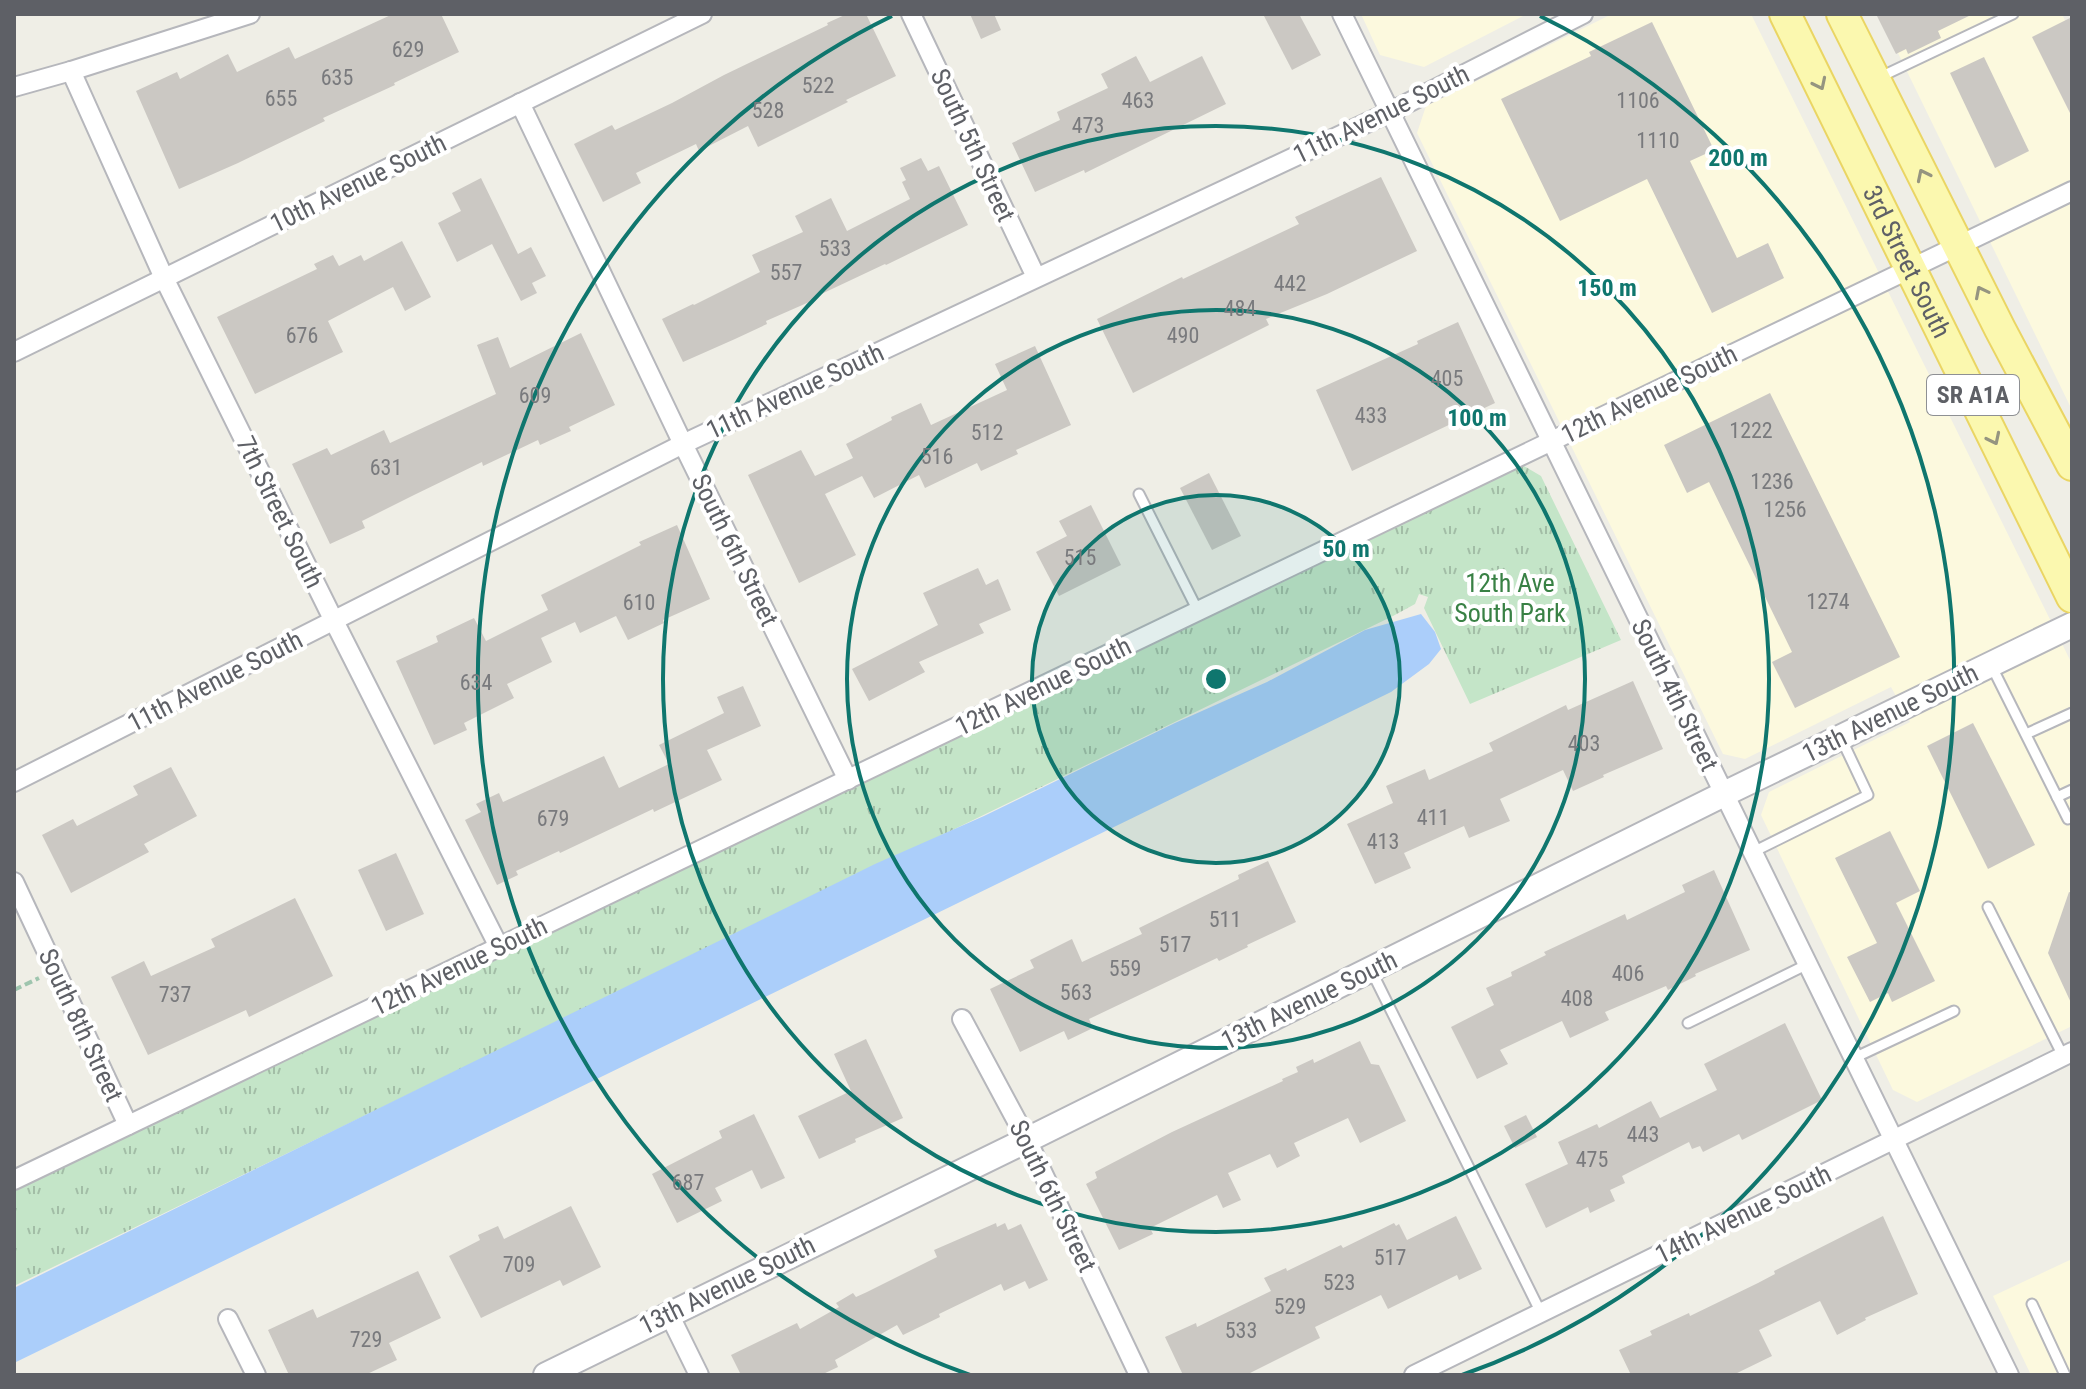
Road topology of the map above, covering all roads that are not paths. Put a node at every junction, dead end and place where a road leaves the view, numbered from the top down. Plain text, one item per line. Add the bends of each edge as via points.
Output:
1 (250, 14) edge
2 (702, 14) edge
3 (911, 14) edge
4 (1342, 14) edge
5 (1583, 14) edge
6 (1785, 14) edge
7 (1842, 14) edge
8 (2013, 14) edge
9 (71, 71) junction
10 (1875, 79) junction
11 (14, 87) edge
12 (520, 103) junction
13 (1390, 112) junction
14 (2072, 191) edge
15 (1957, 245) junction
16 (1910, 269) junction
17 (1036, 277) junction
18 (164, 278) junction
19 (14, 352) edge
20 (1552, 441) junction
21 (683, 444) junction
22 (2072, 465) edge
23 (1139, 494) dead end
24 (2072, 597) edge
25 (1198, 611) junction
26 (334, 621) junction
27 (2072, 625) edge
28 (1990, 664) junction
29 (2072, 713) edge
30 (2026, 734) junction
31 (1840, 737) junction
32 (848, 780) junction
33 (14, 782) edge
34 (2072, 790) edge
35 (1724, 794) junction
36 (2057, 797) junction
37 (2068, 819) dead end
38 (1753, 852) junction
39 (14, 882) edge
40 (1988, 907) dead end
41 (499, 947) junction
42 (1808, 964) junction
43 (1370, 969) junction
44 (1954, 1011) dead end
45 (962, 1019) dead end
46 (1688, 1023) dead end
47 (2068, 1054) edge
48 (1854, 1058) junction
49 (128, 1125) junction
50 (1895, 1139) junction
51 (1027, 1140) junction
52 (14, 1180) edge
53 (2032, 1304) dead end
54 (1541, 1313) junction
55 (669, 1314) junction
56 (228, 1319) dead end
57 (256, 1375) edge
58 (546, 1375) edge
59 (699, 1375) edge
60 (1139, 1375) edge
61 (1414, 1375) edge
62 (2009, 1375) edge
63 (2065, 1375) edge

1 - 9 street
2 - 12 street, 10th Avenue South
3 - 17 street, South 5th Street
4 - 13 street, South 4th Street
5 - 13 street, 11th Avenue South
6 -> 16 main road, 3rd Street South / SR A1A
7 - 10 main road, 3rd Street South / SR A1A
8 - 10 lane
9 - 11 street
9 - 18 street, 7th Street South
15 -> 10 main road, 3rd Street South / SR A1A
12 - 18 street, 10th Avenue South
12 - 21 street, South 6th Street
13 - 17 street, 11th Avenue South
13 - 20 street, South 4th Street
14 - 15 street, 12th Avenue South
15 - 16 street, 12th Avenue South
22 -> 15 main road, 3rd Street South / SR A1A
16 - 20 street, 12th Avenue South
16 -> 24 main road, 3rd Street South / SR A1A
17 - 21 street, 11th Avenue South
18 - 19 street, 10th Avenue South
18 - 26 street, 7th Street South
20 - 25 street, 12th Avenue South
20 - 35 street, South 4th Street
21 - 26 street, 11th Avenue South
21 - 32 street, South 6th Street
23 - 25 lane
25 - 32 street, 12th Avenue South
26 - 33 street, 11th Avenue South
26 - 41 street, 7th Street South
27 - 28 street, 13th Avenue South
28 - 30 lane
28 - 31 street, 13th Avenue South
29 - 30 lane
30 - 36 lane
31 - 35 street, 13th Avenue South
31 - 38 lane via 1868,795
32 - 41 street, 12th Avenue South
34 - 36 lane
35 - 38 street, South 4th Street
35 - 43 street, 13th Avenue South
36 - 37 lane
38 - 42 street, South 4th Street
39 - 49 street, South 8th Street
40 - 47 lane
41 - 49 street, 12th Avenue South
42 - 46 lane
42 - 48 street, South 4th Street
43 - 51 street, 13th Avenue South
43 - 54 lane
44 - 48 lane
45 - 51 street, South 6th Street
47 - 50 street, 14th Avenue South
48 - 50 street, South 4th Street
49 - 52 street, 12th Avenue South
50 - 54 street, 14th Avenue South
50 - 62 street, South 4th Street
51 - 55 street, 13th Avenue South
51 - 60 street, South 6th Street
53 - 63 lane
54 - 61 street, 14th Avenue South
55 - 58 street, 13th Avenue South
55 - 59 street
56 - 57 street

